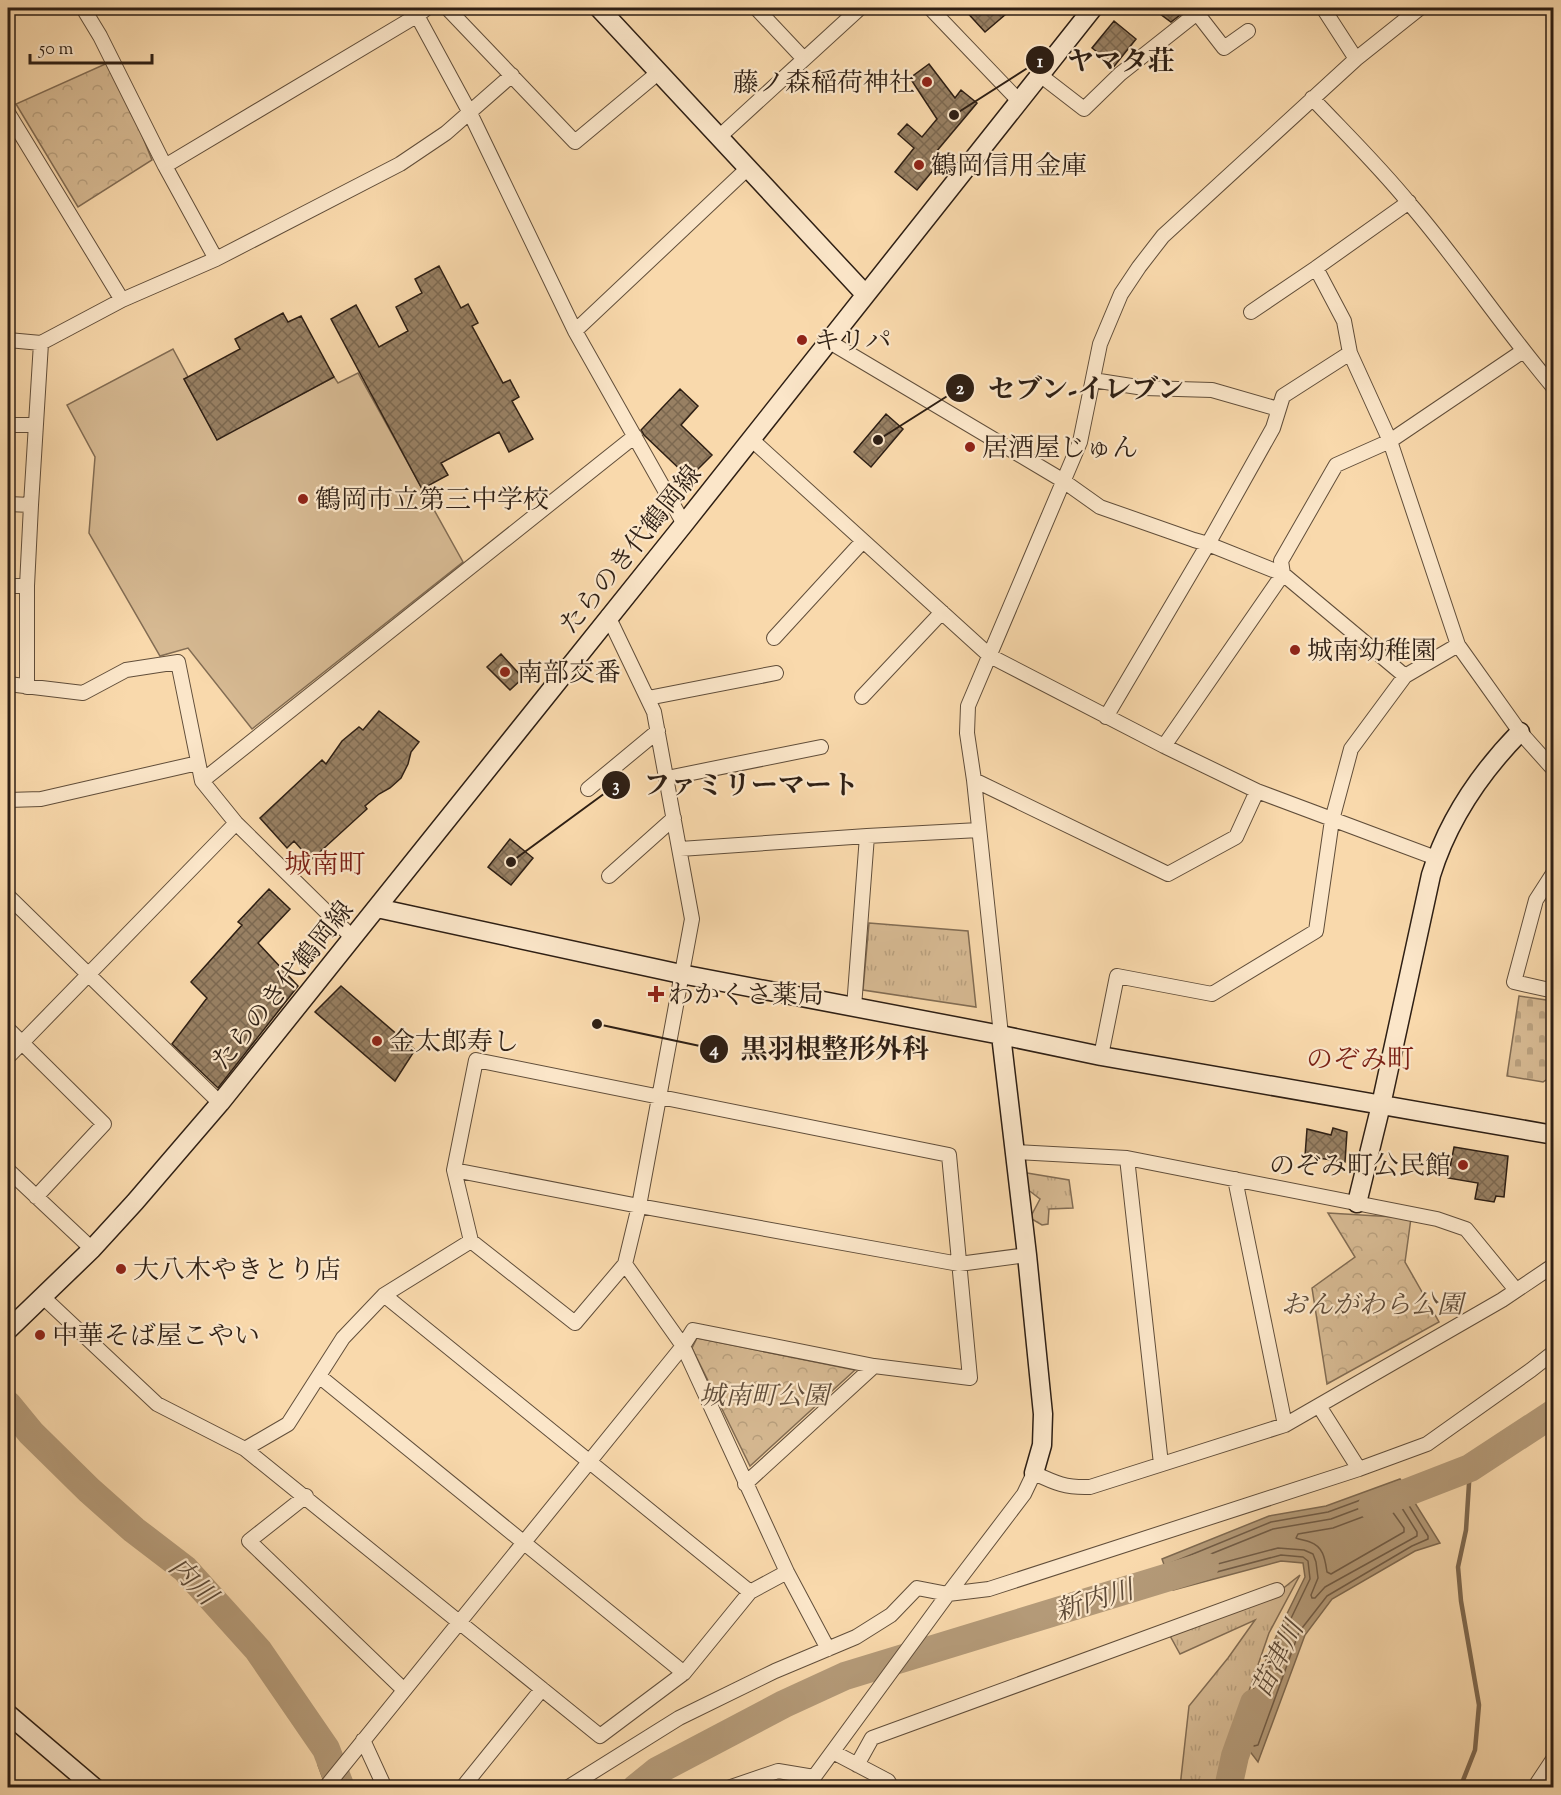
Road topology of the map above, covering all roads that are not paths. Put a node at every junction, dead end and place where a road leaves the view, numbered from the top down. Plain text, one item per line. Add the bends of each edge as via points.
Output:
1 (83, 8) edge
2 (447, 8) edge
3 (599, 8) edge
4 (756, 8) edge
5 (860, 8) edge
6 (930, 8) edge
7 (1093, 8) edge
8 (1323, 8) edge
9 (1420, 8) edge
10 (419, 10) edge
11 (1195, 10) edge
12 (1248, 31) dead end
13 (804, 59) junction
14 (1356, 59) junction
15 (659, 72) junction
16 (512, 75) junction
17 (1040, 75) junction
18 (1312, 98) junction
19 (1019, 101) junction
20 (470, 113) junction
21 (8, 115) edge
22 (719, 137) junction
23 (165, 166) junction
24 (748, 168) junction
25 (1409, 202) junction
26 (216, 259) junction
27 (1316, 268) junction
28 (865, 294) junction
29 (122, 300) junction
30 (1251, 312) dead end
31 (575, 331) junction
32 (8, 340) edge
33 (828, 341) junction
34 (40, 343) junction
35 (1523, 351) junction
36 (1350, 353) junction
37 (1092, 380) junction
38 (1554, 388) edge
39 (1278, 409) junction
40 (8, 425) edge
41 (35, 425) junction
42 (635, 436) junction
43 (751, 439) junction
44 (1390, 441) junction
45 (1062, 480) junction
46 (8, 504) edge
47 (31, 505) junction
48 (684, 524) junction
49 (863, 541) junction
50 (1208, 543) junction
51 (1282, 574) junction
52 (8, 586) edge
53 (27, 586) junction
54 (942, 612) junction
55 (608, 616) junction
56 (774, 638) dead end
57 (1458, 645) junction
58 (990, 656) junction
59 (776, 673) dead end
60 (1406, 676) junction
61 (8, 684) edge
62 (27, 687) junction
63 (862, 697) dead end
64 (648, 698) junction
65 (1106, 717) junction
66 (658, 732) junction
67 (1520, 732) junction
68 (1164, 746) junction
69 (821, 747) dead end
70 (198, 763) junction
71 (1554, 770) edge
72 (667, 778) junction
73 (974, 780) junction
74 (202, 781) junction
75 (588, 789) dead end
76 (1257, 790) junction
77 (8, 800) edge
78 (674, 818) junction
79 (1332, 820) junction
80 (236, 823) junction
81 (979, 830) junction
82 (867, 836) junction
83 (680, 849) junction
84 (1436, 858) junction
85 (1554, 872) edge
86 (609, 876) dead end
87 (8, 896) edge
88 (377, 908) junction
89 (352, 937) junction
90 (681, 974) junction
91 (88, 975) junction
92 (1554, 991) edge
93 (854, 1007) junction
94 (8, 1029) edge
95 (1000, 1035) junction
96 (21, 1042) junction
97 (1101, 1056) junction
98 (8, 1057) edge
99 (658, 1097) junction
100 (220, 1103) junction
101 (1382, 1105) junction
102 (1554, 1135) edge
103 (1015, 1152) junction
104 (1127, 1158) junction
105 (8, 1170) edge
106 (454, 1170) junction
107 (1235, 1179) junction
108 (36, 1197) junction
109 (1357, 1203) junction
110 (639, 1206) junction
111 (471, 1241) junction
112 (92, 1249) junction
113 (1027, 1255) junction
114 (625, 1264) junction
115 (959, 1264) junction
116 (1554, 1265) edge
117 (1516, 1290) junction
118 (384, 1295) junction
119 (43, 1297) junction
120 (8, 1330) edge
121 (683, 1346) junction
122 (1554, 1352) edge
123 (874, 1366) junction
124 (319, 1376) junction
125 (1319, 1406) junction
126 (1285, 1425) junction
127 (245, 1449) junction
128 (589, 1462) junction
129 (1161, 1464) junction
130 (1359, 1470) junction
131 (1034, 1473) junction
132 (745, 1484) junction
133 (306, 1496) junction
134 (524, 1542) junction
135 (787, 1572) junction
136 (1277, 1590) dead end
137 (750, 1592) junction
138 (948, 1594) junction
139 (459, 1622) junction
140 (828, 1649) junction
141 (684, 1673) junction
142 (542, 1689) junction
143 (404, 1690) junction
144 (8, 1714) edge
145 (363, 1740) junction
146 (832, 1752) junction
147 (1554, 1758) edge
148 (857, 1765) junction
149 (810, 1782) edge
150 (95, 1788) edge
151 (325, 1788) edge
152 (386, 1788) edge
153 (462, 1788) edge
154 (567, 1788) edge
155 (728, 1788) edge
156 (892, 1788) edge
157 (1534, 1788) edge

1 - 23 street
2 - 16 street
3 - 15 street
4 - 13 street
5 - 13 street
6 - 19 street
7 - 17 street, たらのき代鶴岡線
8 - 14 street
9 - 14 street
10 - 20 street
10 - 23 street
11 - 12 street via 1224,48
11 - 17 street via 1084,109
13 - 22 street
14 - 18 street
15 - 16 street via 575,142
15 - 22 street
16 - 20 street
17 - 19 street, たらのき代鶴岡線
18 - 25 street
18 - 37 street via 1163,236 1121,294 1100,344
19 - 28 street, たらのき代鶴岡線
20 - 26 street via 400,164
20 - 31 street
21 - 29 street
22 - 24 street
23 - 26 street
24 - 28 street
24 - 31 street
25 - 27 street
25 - 35 street
26 - 29 street
27 - 30 street
27 - 36 street via 1344,321
28 - 33 street, たらのき代鶴岡線
29 - 34 street
31 - 42 street
32 - 34 street
33 - 43 street, たらのき代鶴岡線
33 - 45 street
34 - 41 street
35 - 38 street
35 - 44 street
36 - 39 street via 1283,396
36 - 44 street
37 - 39 street via 1144,388 1212,390
37 - 45 street via 1080,442
39 - 50 street via 1273,428
40 - 41 street
41 - 47 street
42 - 48 street
42 - 74 street
43 - 48 street, たらのき代鶴岡線
43 - 49 street
44 - 51 street via 1335,465 1281,561
44 - 57 street
45 - 50 street via 1100,507
45 - 58 street
46 - 47 street
47 - 53 street
48 - 55 street, たらのき代鶴岡線
49 - 54 street
49 - 56 street
50 - 51 street
50 - 65 street
51 - 60 street
51 - 68 street
52 - 53 street
53 - 62 street
54 - 58 street
54 - 63 street
55 - 64 street
55 - 88 street, たらのき代鶴岡線
57 - 60 street
57 - 67 street
58 - 65 street
58 - 73 street via 968,706 967,733
59 - 64 street
60 - 79 street via 1351,749
61 - 62 street
62 - 70 street via 83,693 126,670 178,662
64 - 66 street
65 - 68 street
66 - 72 street
66 - 75 street
67 - 71 street
67 - 84 street via 1467,796
68 - 76 street
69 - 72 street
70 - 74 street
70 - 77 street via 41,799
72 - 78 street
73 - 76 street via 1168,874 1236,837
73 - 81 street
74 - 80 street
76 - 79 street
78 - 83 street
78 - 86 street
79 - 84 street
79 - 97 street via 1316,931 1212,994 1117,976
80 - 89 street
80 - 91 street
81 - 82 street
81 - 95 street
82 - 83 street
82 - 93 street
83 - 90 street via 692,920
84 - 101 street
85 - 92 street via 1536,900 1514,982
87 - 91 street
88 - 89 street, たらのき代鶴岡線
88 - 90 street
89 - 100 street, たらのき代鶴岡線
90 - 93 street
90 - 99 street
91 - 96 street
91 - 100 street
93 - 95 street
94 - 96 street
95 - 97 street
95 - 103 street
96 - 98 street
96 - 108 street via 104,1124
97 - 101 street
99 - 106 street via 476,1060
99 - 110 street
99 - 115 street via 949,1155
100 - 112 street, たらのき代鶴岡線
101 - 102 street
101 - 109 street
103 - 104 street
103 - 113 street
104 - 107 street
104 - 129 street
105 - 108 street
106 - 110 street
106 - 111 street
107 - 109 street
107 - 126 street
108 - 112 street
109 - 117 street via 1466,1229
110 - 114 street
110 - 115 street
111 - 114 street via 575,1323
111 - 118 street
112 - 119 street, たらのき代鶴岡線
113 - 115 street
113 - 131 street via 1043,1414 1042,1445
114 - 121 street
115 - 123 street via 970,1378
116 - 117 street
117 - 125 street
118 - 124 street via 342,1338
118 - 128 street
119 - 120 street, たらのき代鶴岡線
119 - 127 street via 157,1404
121 - 123 street via 693,1330
121 - 128 street
121 - 132 street
122 - 130 street via 1427,1444
123 - 132 street
124 - 127 street via 288,1425
124 - 134 street
125 - 126 street
125 - 130 street
126 - 129 street
127 - 133 street
128 - 134 street
128 - 137 street
129 - 131 street via 1072,1488
130 - 138 street via 989,1589
131 - 138 street via 1024,1494
132 - 135 street
133 - 139 street
133 - 143 street via 249,1541
134 - 139 street
134 - 141 street
135 - 137 street
135 - 140 street
136 - 148 street via 872,1738
137 - 141 street
138 - 140 street via 916,1588 891,1615
138 - 146 street
139 - 142 street
139 - 143 street
140 - 154 street via 679,1718
141 - 142 street via 600,1736
142 - 153 street
143 - 145 street
144 - 150 street
145 - 151 street
145 - 152 street
146 - 148 street
146 - 149 street
147 - 157 street
148 - 156 street via 888,1781
149 - 155 street via 778,1772

